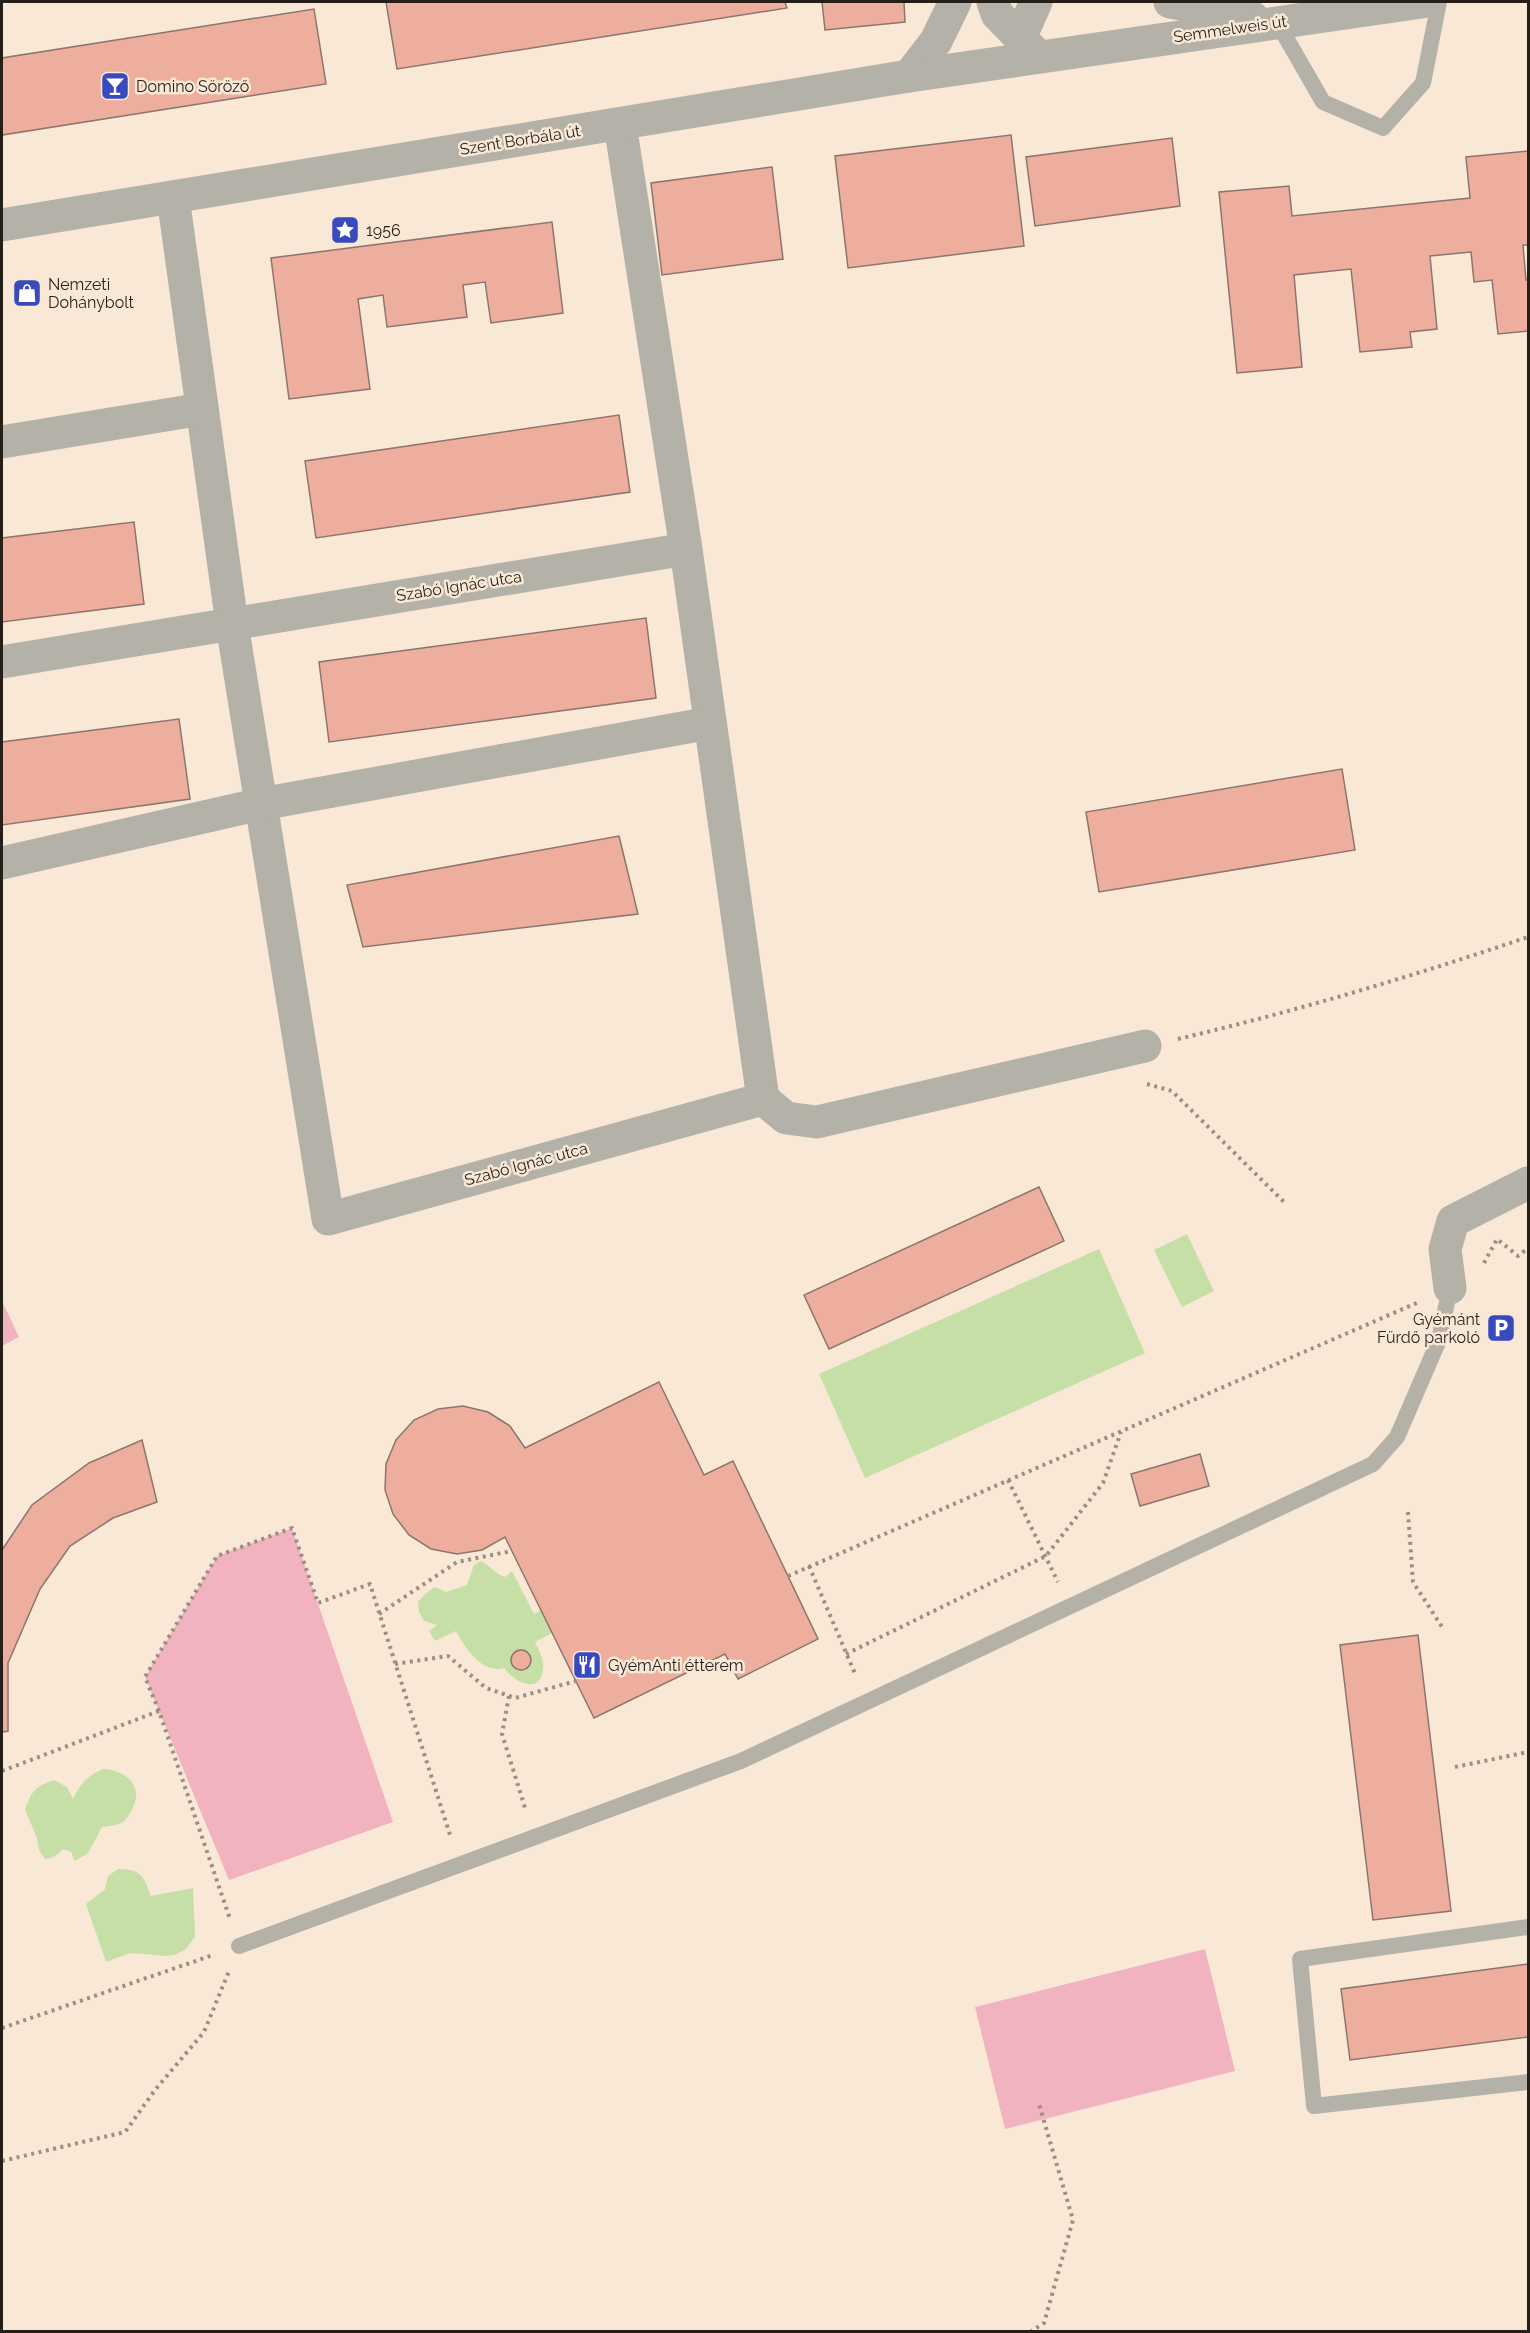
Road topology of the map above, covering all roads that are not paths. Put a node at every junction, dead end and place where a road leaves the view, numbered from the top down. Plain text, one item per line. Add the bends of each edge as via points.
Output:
1 (955, 2) edge
2 (993, 2) edge
3 (1036, 2) edge
4 (1170, 2) edge
5 (1422, 2) edge
6 (1439, 2) edge
7 (1277, 22) junction
8 (1023, 52) junction
9 (909, 76) junction
10 (620, 124) junction
11 (173, 198) junction
12 (2, 225) edge
13 (202, 409) junction
14 (2, 442) edge
15 (686, 549) junction
16 (232, 624) junction
17 (2, 662) edge
18 (710, 723) junction
19 (261, 804) junction
20 (2, 863) edge
21 (1145, 1046) road end
22 (763, 1099) junction
23 (1528, 1183) edge
24 (1450, 1288) joint
25 (1528, 1927) edge
26 (239, 1946) road end
27 (1528, 2082) edge

1 - 9 street via 936,41
2 - 8 street
3 - 8 street
4 - 7 street
5 - 7 street, Semmelweis út
6 - 7 lane via 1423,83 1383,128 1323,102
7 - 8 street, Semmelweis út
8 - 9 street, Szent Borbála út
9 - 10 street, Szent Borbála út
10 - 11 street, Szent Borbála út
10 - 15 street
11 - 12 street, Szent Borbála út
11 - 13 street, Szabó Ignác utca
13 - 14 street
13 - 16 street, Szabó Ignác utca
15 - 16 street, Szabó Ignác utca
15 - 18 street
16 - 17 street, Szabó Ignác utca
16 - 19 street, Szabó Ignác utca
18 - 19 street
18 - 22 street
19 - 20 street
19 - 22 street, Szabó Ignác utca via 328,1219
21 - 22 street via 818,1122 786,1118
23 - 24 street via 1453,1221 1445,1249
24 - 26 lane via 1439,1340 1397,1437 1373,1464 741,1761
25 - 27 lane via 1300,1959 1314,2106

